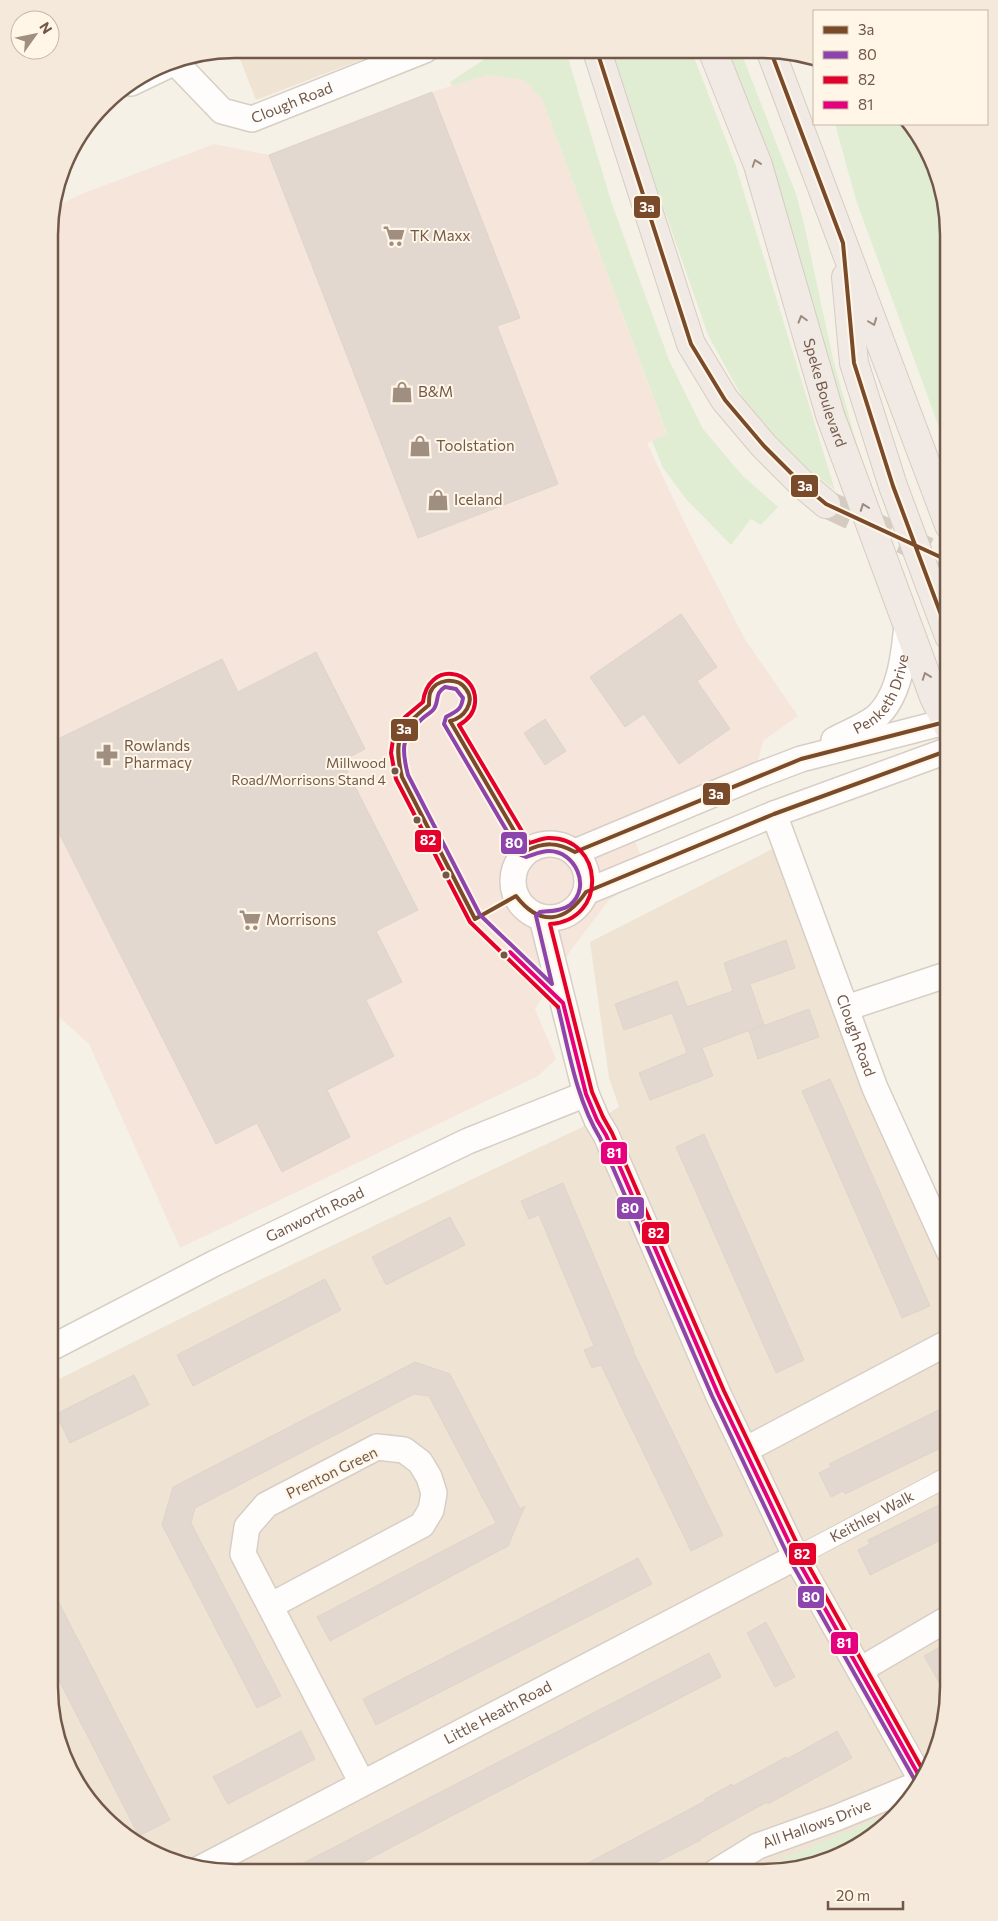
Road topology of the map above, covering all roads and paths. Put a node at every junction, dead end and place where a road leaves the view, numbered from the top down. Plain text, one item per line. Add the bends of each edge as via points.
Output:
1 (405, 58) edge
2 (599, 58) edge
3 (715, 58) edge
4 (773, 58) edge
5 (181, 66) edge
6 (843, 243) junction
7 (940, 501) edge
8 (826, 504) tunnel mouth
9 (940, 612) edge
10 (907, 625) junction
11 (940, 708) edge
12 (940, 725) edge
13 (940, 753) edge
14 (802, 758) junction
15 (774, 814) junction
16 (575, 852) junction
17 (586, 892) junction
18 (542, 918) junction
19 (940, 977) edge
20 (846, 1008) junction
21 (586, 1094) junction
22 (940, 1229) edge
23 (58, 1344) edge
24 (940, 1347) edge
25 (745, 1450) junction
26 (940, 1481) edge
27 (796, 1557) junction
28 (270, 1606) junction
29 (940, 1623) edge
30 (860, 1670) junction
31 (917, 1775) edge
32 (362, 1783) junction
33 (910, 1787) edge
34 (212, 1862) edge
35 (729, 1864) edge

1 - 5 street, Clough Road via 252,118 222,112
2 - 8 highway via 691,344 725,400 764,446
10 -> 3 highway, Speke Boulevard via 830,415 758,165
4 - 6 highway
6 -> 7 highway
6 - 9 highway via 854,363 893,486
11 -> 10 highway, Speke Boulevard
10 - 14 street, Penketh Drive via 904,660 894,694 875,717
12 - 14 street, Penketh Drive
13 - 15 street
14 - 16 street, Penketh Drive
15 - 17 street
15 - 20 street, Clough Road
16 - 17 street via 587,875
16 - 18 street via 551,843 538,845 526,851 513,871 512,884 520,904
17 - 18 street via 570,913
18 - 21 street
19 - 20 street
20 - 22 street, Clough Road via 875,1088
21 - 23 street, Ganworth Road via 468,1140
21 - 25 street
24 - 25 street
25 - 27 street
26 - 27 street, Keithley Walk
27 - 30 street
27 - 32 street, Little Heath Road
28 - 28 street, Prenton Green via 243,1554 247,1527 266,1505 377,1447 404,1450 420,1462 430,1477 434,1493 431,1510 422,1525
28 - 32 street, Prenton Green
29 - 30 street
30 - 31 street
32 - 34 street, Little Heath Road
33 - 35 street, All Hallows Drive via 758,1846

